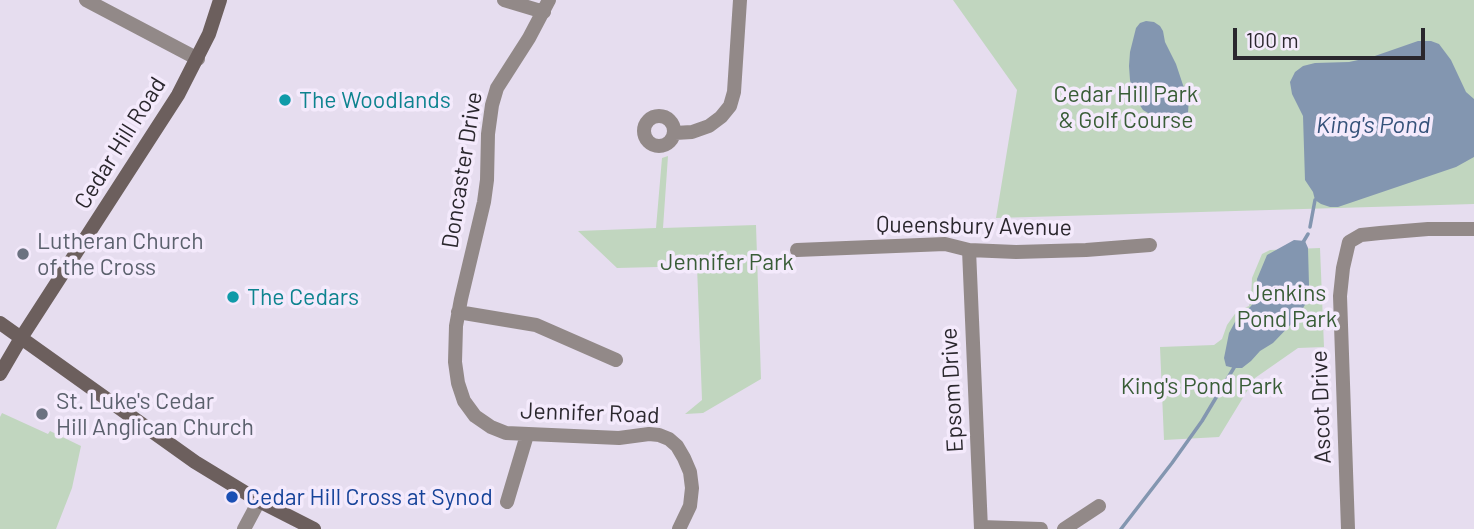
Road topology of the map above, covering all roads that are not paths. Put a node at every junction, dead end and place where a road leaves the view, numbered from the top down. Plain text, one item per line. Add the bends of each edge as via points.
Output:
1 (86, 0) edge
2 (220, 0) edge
3 (504, 0) edge
4 (740, 0) edge
5 (547, 6) edge
6 (198, 59) junction
7 (675, 133) dead end
8 (1474, 229) edge
9 (1150, 244) dead end
10 (797, 250) dead end
11 (969, 250) junction
12 (458, 312) junction
13 (0, 323) edge
14 (21, 338) junction
15 (616, 360) dead end
16 (0, 374) edge
17 (464, 401) joint
18 (527, 435) junction
19 (259, 501) junction
20 (507, 502) dead end
21 (1099, 506) dead end
22 (981, 528) edge
23 (244, 529) edge
24 (314, 529) edge
25 (678, 529) edge
26 (1041, 529) edge
27 (1064, 529) edge
28 (1348, 529) edge

1 - 6 street
2 - 6 street, Cedar Hill Road
3 - 5 street
4 - 7 street via 730,106 709,126
5 - 12 street, Doncaster Drive via 497,88 488,134 484,202
6 - 14 street, Cedar Hill Road
8 - 28 street, Ascot Drive via 1380,233 1349,242 1340,296
9 - 11 street, Queensbury Avenue via 1016,252
10 - 11 street, Queensbury Avenue via 945,244
11 - 22 street, Epsom Drive
12 - 15 street via 537,325
12 - 17 street, Doncaster Drive via 455,362
13 - 14 street
14 - 16 street, Cedar Hill Road
14 - 19 street via 195,462
17 - 18 street, Jennifer Road via 491,427
18 - 20 street
18 - 25 street, Jennifer Road via 619,438 649,434 669,439 684,458 692,488 690,506
19 - 23 street
19 - 24 street
21 - 27 street
22 - 26 street

